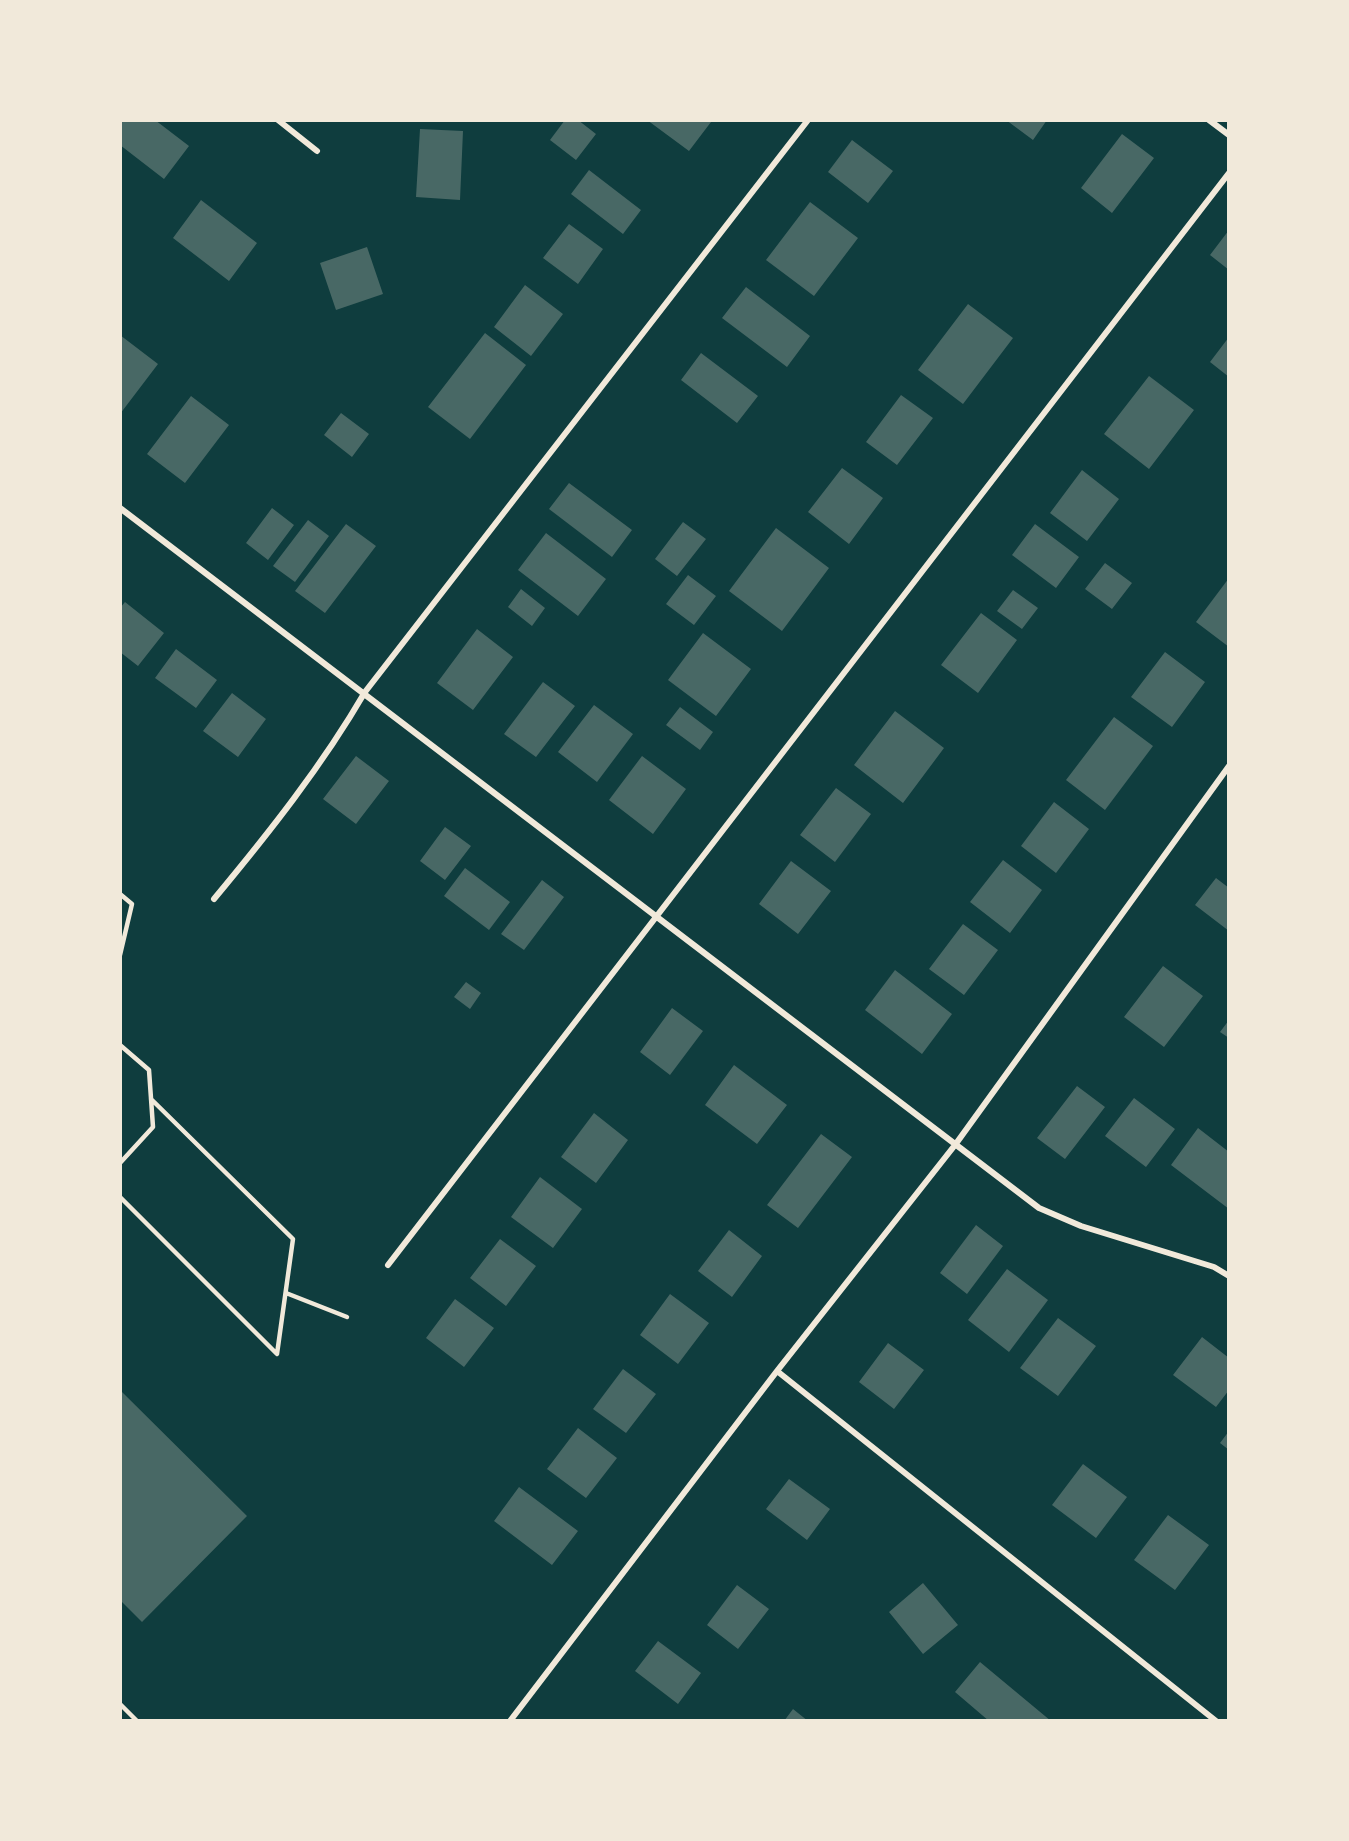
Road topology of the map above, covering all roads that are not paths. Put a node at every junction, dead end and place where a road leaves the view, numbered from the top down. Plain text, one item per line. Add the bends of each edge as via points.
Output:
1 (278, 120) edge
2 (808, 120) edge
3 (1209, 120) edge
4 (1229, 135) edge
5 (317, 151) dead end
6 (1229, 173) edge
7 (120, 507) edge
8 (365, 692) junction
9 (1229, 766) edge
10 (120, 894) edge
11 (214, 899) dead end
12 (658, 917) junction
13 (120, 955) edge
14 (120, 1045) edge
15 (151, 1099) junction
16 (955, 1145) junction
17 (120, 1163) edge
18 (120, 1197) edge
19 (388, 1265) dead end
20 (1229, 1276) edge
21 (286, 1293) junction
22 (347, 1317) dead end
23 (777, 1371) junction
24 (120, 1704) edge
25 (137, 1721) edge
26 (510, 1721) edge
27 (1216, 1721) edge

1 - 5 street
2 - 8 street
3 - 4 street
6 - 12 street
7 - 8 street
8 - 11 street via 333,745
8 - 12 street
9 - 16 street
10 - 13 lane via 132,904
12 - 16 street
12 - 19 street
14 - 15 lane via 148,1070
15 - 17 lane via 153,1127
15 - 21 lane via 293,1239
16 - 20 street via 1039,1208 1081,1226 1214,1267
16 - 23 street
18 - 21 lane via 277,1354
21 - 22 lane
23 - 26 street
23 - 27 street
24 - 25 lane

